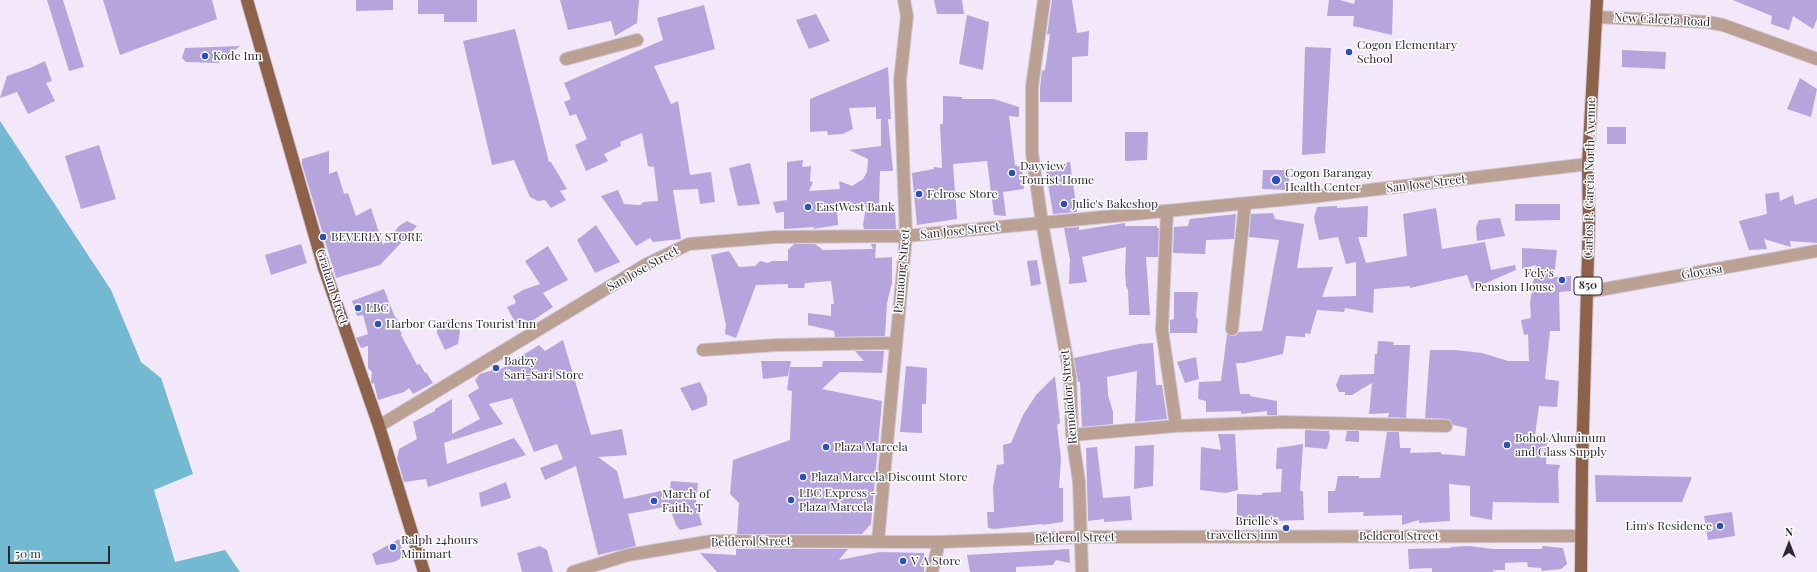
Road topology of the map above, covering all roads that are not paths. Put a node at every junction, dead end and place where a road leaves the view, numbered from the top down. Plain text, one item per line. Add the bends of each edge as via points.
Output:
1 (247, 0) edge
2 (904, 0) edge
3 (1044, 0) edge
4 (1597, 0) edge
5 (1596, 17) junction
6 (637, 40) dead end
7 (566, 59) dead end
8 (1817, 59) edge
9 (1588, 164) junction
10 (1245, 204) junction
11 (1167, 211) junction
12 (1042, 223) junction
13 (906, 236) junction
14 (1817, 251) edge
15 (1588, 292) junction
16 (1232, 329) dead end
17 (895, 343) junction
18 (704, 350) dead end
19 (379, 426) junction
20 (1176, 426) junction
21 (1446, 426) dead end
22 (1072, 435) junction
23 (1581, 536) junction
24 (1080, 537) junction
25 (878, 541) junction
26 (939, 542) junction
27 (424, 572) edge
28 (573, 572) edge
29 (932, 572) edge
30 (1082, 572) edge
31 (1582, 572) edge

1 - 19 main road, Graham Street via 324,268
2 - 13 street, Pamaong Street via 907,16 900,80
3 - 12 street, Remolador Street via 1031,101 1032,153
4 - 5 main road, Carlos P. Garcia North Avenue / 850
5 - 8 street, New Calceta Road via 1723,25
5 - 9 main road, Carlos P. Garcia North Avenue / 850
6 - 7 street
9 - 10 street, San Jose Street
9 - 15 main road, Carlos P. Garcia North Avenue / 850
10 - 11 street, San Jose Street
10 - 16 street
11 - 12 street, San Jose Street
11 - 20 street via 1162,330
12 - 13 street, San Jose Street
12 - 22 street, Remolador Street via 1070,376
13 - 17 street, Pamaong Street
13 - 19 street, San Jose Street via 774,237 689,244 647,264
14 - 15 street, Glovasa
15 - 23 main road, Carlos P. Garcia North Avenue / 850
17 - 18 street via 777,345
17 - 25 street, Pamaong Street
19 - 27 main road, Graham Street
20 - 21 street via 1284,422
20 - 22 street
22 - 24 street, Remolador Street via 1079,482
23 - 24 street, Belderol Street
23 - 31 main road, Carlos P. Garcia North Avenue / 850
24 - 26 street, Belderol Street
24 - 30 street, Remolador Street
25 - 26 street, Belderol Street
25 - 28 street, Belderol Street via 712,541 628,555
26 - 29 street

